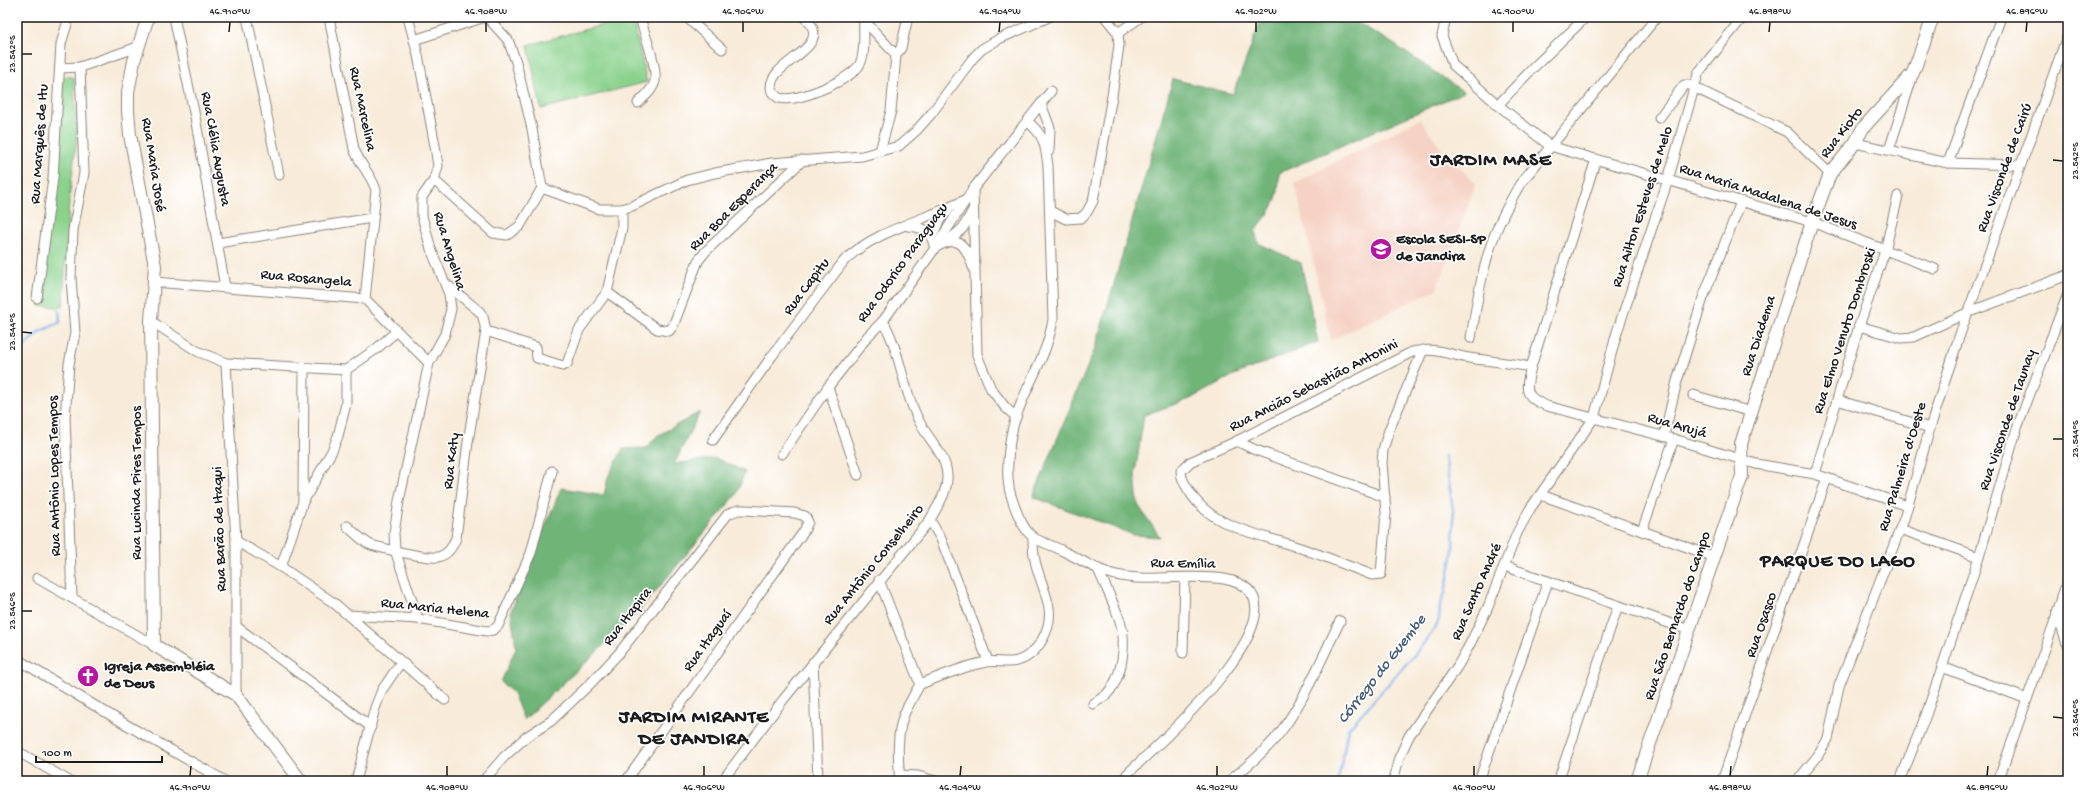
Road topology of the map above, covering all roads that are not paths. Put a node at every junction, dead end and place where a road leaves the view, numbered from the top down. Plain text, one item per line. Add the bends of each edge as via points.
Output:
1 (69, 17) edge
2 (148, 17) edge
3 (174, 17) edge
4 (247, 17) edge
5 (329, 17) edge
6 (408, 17) edge
7 (486, 17) edge
8 (640, 17) edge
9 (686, 17) edge
10 (804, 17) edge
11 (908, 17) edge
12 (1050, 17) edge
13 (1105, 17) edge
14 (1141, 17) edge
15 (1446, 17) edge
16 (1586, 17) edge
17 (1657, 17) edge
18 (1743, 17) edge
19 (1933, 17) edge
20 (2001, 17) edge
21 (862, 19) edge
22 (1118, 33) junction
23 (2068, 34) edge
24 (414, 40) junction
25 (138, 47) junction
26 (722, 49) dead end
27 (896, 55) junction
28 (80, 67) junction
29 (60, 68) junction
30 (1913, 73) junction
31 (1695, 88) junction
32 (1051, 92) dead end
33 (638, 103) dead end
34 (1041, 104) junction
35 (1498, 105) junction
36 (1659, 118) dead end
37 (1027, 121) junction
38 (1854, 144) junction
39 (1550, 146) junction
40 (1889, 150) junction
41 (880, 151) junction
42 (1596, 159) junction
43 (803, 160) junction
44 (1948, 163) junction
45 (2020, 165) junction
46 (1048, 166) junction
47 (1830, 174) junction
48 (279, 175) dead end
49 (434, 180) junction
50 (1668, 180) junction
51 (542, 188) junction
52 (973, 189) junction
53 (1898, 196) dead end
54 (965, 200) junction
55 (1741, 202) junction
56 (950, 208) junction
57 (622, 209) junction
58 (974, 209) junction
59 (1050, 211) junction
60 (372, 218) junction
61 (1812, 222) junction
62 (907, 226) junction
63 (932, 236) junction
64 (947, 242) junction
65 (218, 243) junction
66 (935, 248) junction
67 (1885, 251) junction
68 (1935, 269) dead end
69 (2068, 275) edge
70 (443, 280) junction
71 (154, 282) junction
72 (225, 287) junction
73 (976, 290) junction
74 (607, 292) junction
75 (2068, 294) edge
76 (37, 298) dead end
77 (365, 299) junction
78 (1969, 312) junction
79 (151, 320) junction
80 (883, 321) junction
81 (1859, 326) junction
82 (396, 331) junction
83 (486, 331) junction
84 (1471, 338) dead end
85 (1423, 350) junction
86 (226, 363) junction
87 (429, 363) junction
88 (1531, 366) junction
89 (304, 368) junction
90 (346, 370) junction
91 (828, 388) junction
92 (1694, 395) dead end
93 (1837, 400) junction
94 (1751, 412) junction
95 (1016, 417) junction
96 (1594, 418) junction
97 (1930, 428) junction
98 (1664, 436) junction
99 (1674, 439) junction
100 (714, 440) dead end
101 (1237, 441) junction
102 (782, 454) dead end
103 (1741, 459) junction
104 (552, 471) dead end
105 (1816, 474) junction
106 (858, 475) dead end
107 (1828, 478) junction
108 (1541, 495) junction
109 (1385, 497) junction
110 (303, 502) junction
111 (1907, 506) junction
112 (805, 516) joint
113 (930, 520) junction
114 (347, 526) dead end
115 (1900, 529) junction
116 (1642, 531) junction
117 (1033, 537) junction
118 (236, 541) junction
119 (395, 550) junction
120 (1715, 557) junction
121 (1979, 557) junction
122 (1504, 566) junction
123 (281, 567) junction
124 (1098, 569) junction
125 (37, 578) dead end
126 (1185, 578) junction
127 (879, 580) junction
128 (1548, 581) junction
129 (2068, 584) edge
130 (72, 598) junction
131 (1618, 606) junction
132 (2058, 612) junction
133 (348, 615) junction
134 (418, 619) junction
135 (1340, 621) dead end
136 (237, 627) junction
137 (1689, 630) junction
138 (2068, 642) edge
139 (154, 645) junction
140 (1183, 653) dead end
141 (17, 659) edge
142 (988, 661) junction
143 (402, 662) junction
144 (813, 662) junction
145 (1942, 667) junction
146 (920, 684) junction
147 (236, 695) junction
148 (2027, 699) junction
149 (446, 700) dead end
150 (1093, 704) dead end
151 (371, 727) junction
152 (17, 750) edge
153 (899, 778) edge
154 (69, 781) edge
155 (225, 781) edge
156 (301, 781) edge
157 (356, 781) edge
158 (483, 781) edge
159 (626, 781) edge
160 (722, 781) edge
161 (818, 781) edge
162 (935, 781) edge
163 (1123, 781) edge
164 (1229, 781) edge
165 (1393, 781) edge
166 (1478, 781) edge
167 (1558, 781) edge
168 (1637, 781) edge
169 (1722, 781) edge
170 (1797, 781) edge
171 (1900, 781) edge
172 (1998, 781) edge

1 - 29 street, Rua Marquês de Itu via 61,44
2 - 25 street, Rua Maria José
3 - 65 street, Rua Clélia Augusta
4 - 48 street
5 - 60 street, Rua Marcelina via 354,149 376,190
6 - 24 street
7 - 24 street
7 - 51 street via 508,40 516,62 531,121
8 - 33 street via 655,81
9 - 26 street
10 - 21 street via 814,34 809,45 778,72 772,81 772,92 780,98 819,90 837,83 855,71 862,57
11 - 27 street via 901,48
12 - 41 street via 999,38 982,49 916,131 899,146
13 - 22 street
14 - 22 street
15 - 35 street via 1442,36 1453,65
16 - 35 street
17 - 39 street
18 - 31 street, Rua Ailton Esteves de Melo via 1700,72
19 - 30 street
20 - 44 street
21 - 27 street
22 - 59 street via 1119,45 1113,89 1093,201 1088,212 1081,218 1066,219
23 - 45 street, Rua Visconde de Cairú
24 - 49 street via 437,159
25 - 28 street
25 - 71 street, Rua Maria José via 128,92 128,111 135,163 153,252
27 - 41 street via 893,99
28 - 29 street
28 - 130 street, Rua Antônio Lopes Tempos via 84,173 73,230 71,278 75,333 68,364 65,418
29 - 76 street, Rua Marquês de Itu via 53,178
30 - 38 street, Rua Kioto via 1863,128
30 - 40 street
31 - 36 street via 1684,85
31 - 47 street via 1787,132
31 - 50 street, Rua Ailton Esteves de Melo
32 - 34 street, Rua Odorico Paraguaçu
34 - 37 street, Rua Odorico Paraguaçu
34 - 46 street via 1050,128
35 - 39 street
37 - 46 street via 1040,133
37 - 52 street, Rua Odorico Paraguaçu
38 - 40 street
38 - 47 street, Rua Kioto
39 - 42 street, Rua Maria Madalena de Jesus
39 - 84 street via 1520,184 1501,219 1477,297
40 - 44 street
41 - 43 street via 862,156
42 - 50 street, Rua Maria Madalena de Jesus
42 - 88 street, Rua Arujá
43 - 57 street via 746,166 687,180
43 - 74 street, Rua Boa Esperança via 706,251 698,262 669,331 657,329
44 - 45 street
45 - 78 street, Rua Visconde de Cairú
46 - 59 street
47 - 61 street, Rua Kioto
49 - 51 street, Rua Angelina via 493,233 500,235 508,235 517,230
49 - 70 street, Rua Angelina via 424,192 421,205 431,249
50 - 55 street, Rua Maria Madalena de Jesus
50 - 96 street, Rua Ailton Esteves de Melo via 1617,332
51 - 57 street via 599,209
52 - 54 street, Rua Odorico Paraguaçu
52 - 58 street
53 - 67 street, Rua Elmo Venuto Dombroski
54 - 56 street, Rua Capitu
54 - 66 street, Rua Odorico Paraguaçu
55 - 61 street, Rua Maria Madalena de Jesus
55 - 98 street via 1703,298 1677,381
56 - 62 street, Rua Capitu
56 - 63 street via 940,219
57 - 74 street via 622,228
58 - 64 street via 963,228
58 - 73 street
59 - 95 street via 1051,333
60 - 65 street
60 - 77 street, Rua Marcelina
61 - 67 street, Rua Maria Madalena de Jesus
61 - 94 street, Rua Diadema
62 - 63 street via 924,228
62 - 100 street, Rua Capitu via 868,242 844,261 772,356
63 - 66 street
64 - 66 street
64 - 73 street via 958,242 964,246 973,268
65 - 72 street, Rua Clélia Augusta
66 - 80 street, Rua Odorico Paraguaçu
67 - 68 street, Rua Maria Madalena de Jesus
67 - 81 street, Rua Elmo Venuto Dombroski
69 - 78 street
70 - 83 street, Rua Katy via 480,312
70 - 87 street, Rua Angelina via 449,294 449,323
71 - 72 street, Rua Rosangela
71 - 79 street, Rua Maria José
72 - 77 street, Rua Rosangela
73 - 95 street via 978,355 981,367 991,389 1005,408
74 - 83 street via 579,330 567,364 560,367 537,358 536,347
75 - 121 street, Rua Visconde de Taunay via 2017,428
77 - 82 street, Rua Rosangela
78 - 81 street via 1914,337 1901,338
78 - 97 street, Rua Palmeira d'Oeste
79 - 86 street via 196,351
79 - 139 street, Rua Lucinda Pires Tempos
80 - 91 street, Rua Odorico Paraguaçu via 868,336
80 - 113 street, Rua Antônio Conselheiro via 892,336 909,397 919,422 945,465 947,473 945,494
81 - 93 street, Rua Elmo Venuto Dombroski
82 - 87 street, Rua Rosangela
82 - 90 street
83 - 119 street, Rua Katy via 456,538 452,548 445,554 432,557
85 - 88 street, Rua Ancião Sebastião Antonini via 1439,350 1451,355
85 - 101 street, Rua Ancião Sebastião Antonini via 1398,358
85 - 109 street via 1385,441 1382,463
86 - 89 street
86 - 118 street, Rua Barão de Itaqui
87 - 119 street, Rua Angelina via 399,501 394,533
88 - 96 street, Rua Arujá via 1526,388 1535,401
89 - 90 street
89 - 110 street
90 - 110 street via 346,404 338,436
91 - 102 street, Rua Odorico Paraguaçu
91 - 106 street
92 - 94 street
93 - 97 street
93 - 105 street, Rua Elmo Venuto Dombroski
94 - 103 street, Rua Diadema via 1741,444
95 - 117 street via 1009,453 1010,490 1015,508
96 - 98 street, Rua Arujá
96 - 108 street, Rua Santo André
97 - 111 street, Rua Palmeira d'Oeste
98 - 99 street, Rua Arujá
99 - 103 street, Rua Arujá
99 - 116 street
101 - 109 street
101 - 109 street, Rua Ancião Sebastião Antonini via 1182,468 1181,475 1191,495 1221,522 1297,546 1372,575 1380,574 1383,564
103 - 105 street, Rua Arujá
103 - 120 street, Rua São Bernardo do Campo via 1742,476
104 - 134 street, Rua Maria Helena via 531,553 498,626 487,631
105 - 107 street, Rua Arujá
107 - 111 street, Rua Arujá
107 - 169 street, Rua Osasco
108 - 116 street
108 - 122 street, Rua Santo André via 1523,521
110 - 123 street
111 - 115 street, Rua Palmeira d'Oeste
112 - 158 street, Rua Itapira via 745,510 728,514 618,653 591,683 551,721 526,737
112 - 159 street, Rua Itaguaí via 808,522 804,531
113 - 127 street, Rua Antônio Conselheiro
113 - 142 street via 941,539
114 - 119 street, Rua Katy via 371,544
115 - 121 street
115 - 170 street, Rua Palmeira d'Oeste via 1839,686 1828,739
116 - 120 street
117 - 124 street, Rua Emília
117 - 142 street via 1033,557 1049,609 1047,627 1038,647 1018,661
118 - 123 street
118 - 136 street, Rua Barão de Itaqui
119 - 134 street, Rua Angelina
120 - 137 street, Rua São Bernardo do Campo
121 - 145 street, Rua Visconde de Taunay
122 - 128 street
122 - 165 street, Rua Santo André via 1469,646 1409,736 1399,758
123 - 133 street
124 - 126 street, Rua Emília via 1135,577
124 - 150 street via 1120,621 1123,647 1115,682 1107,694
125 - 130 street
126 - 140 street
126 - 163 street, Rua Emília via 1225,579 1247,590 1255,605 1253,625 1249,638 1230,666 1202,700 1127,774
127 - 144 street, Rua Antônio Conselheiro
127 - 146 street
128 - 131 street
128 - 166 street
129 - 132 street
130 - 139 street
131 - 137 street
131 - 167 street
132 - 138 street
132 - 148 street
133 - 134 street, Rua Maria Helena
133 - 143 street
135 - 164 street via 1282,730
136 - 147 street, Rua Barão de Itaqui
136 - 151 street
137 - 168 street, Rua São Bernardo do Campo
139 - 147 street
141 - 155 street via 127,726
142 - 146 street
143 - 149 street
143 - 151 street via 382,690
144 - 160 street, Rua Antônio Conselheiro
144 - 161 street
145 - 148 street
145 - 171 street, Rua Visconde de Taunay
146 - 153 street via 901,726
147 - 156 street
148 - 172 street
151 - 157 street
152 - 154 street
153 - 162 street via 918,776

